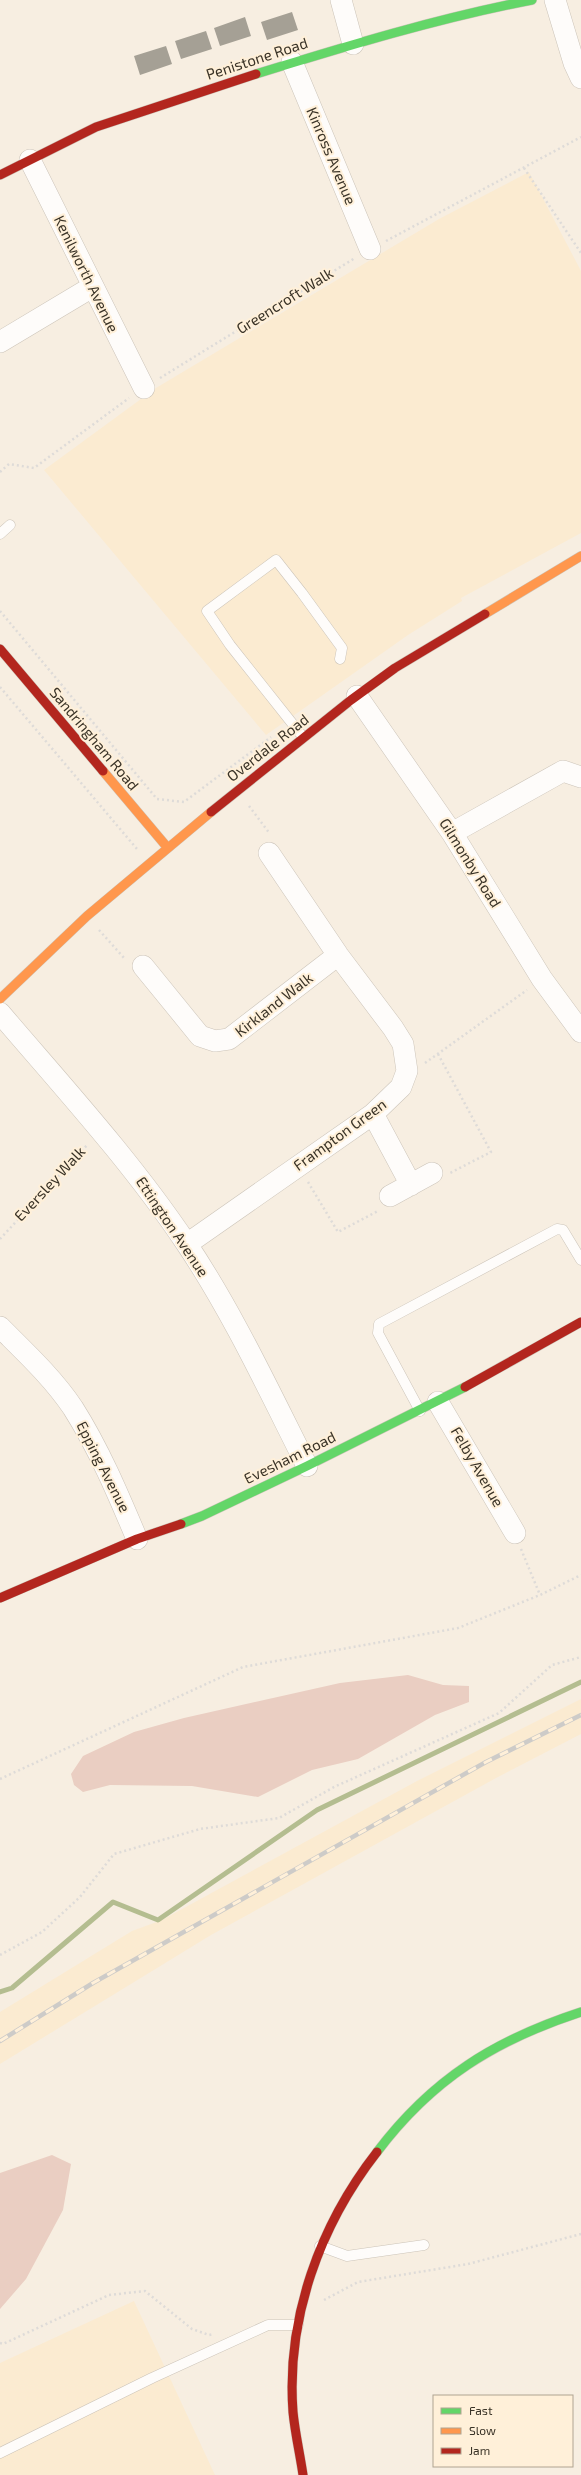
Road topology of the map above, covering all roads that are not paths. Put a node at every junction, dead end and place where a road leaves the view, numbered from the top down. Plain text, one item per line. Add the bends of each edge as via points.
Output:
1 (341, 0) edge
2 (532, 0) edge
3 (555, 0) edge
4 (484, 5) edge
5 (353, 44) junction
6 (292, 62) junction
7 (581, 78) edge
8 (30, 160) junction
9 (0, 174) edge
10 (370, 249) road end
11 (92, 287) junction
12 (0, 342) edge
13 (144, 388) road end
14 (10, 525) dead end
15 (0, 534) edge
16 (581, 556) edge
17 (0, 649) edge
18 (340, 659) dead end
19 (357, 696) junction
20 (303, 738) junction
21 (581, 777) edge
22 (452, 833) junction
23 (167, 847) junction
24 (269, 853) road end
25 (338, 955) junction
26 (143, 966) road end
27 (0, 999) edge
28 (0, 1013) edge
29 (581, 1032) edge
30 (373, 1114) junction
31 (432, 1173) dead end
32 (411, 1185) junction
33 (390, 1196) dead end
34 (187, 1244) junction
35 (581, 1260) edge
36 (581, 1322) edge
37 (0, 1327) edge
38 (429, 1406) junction
39 (307, 1466) junction
40 (515, 1533) road end
41 (137, 1539) junction
42 (0, 1598) edge
43 (581, 2012) edge
44 (424, 2245) dead end
45 (320, 2246) junction
46 (298, 2325) junction
47 (0, 2453) edge
48 (303, 2475) edge

1 - 5 street
2 - 4 street, Penistone Road
3 - 7 street
4 - 5 street, Penistone Road
5 - 6 street, Penistone Road
6 - 8 street, Penistone Road via 96,126
6 - 10 street, Kinross Avenue
8 - 9 street, Penistone Road
8 - 11 street, Kenilworth Avenue
11 - 12 street
11 - 13 street, Kenilworth Avenue
14 - 15 lane
16 - 19 street, Overdale Road via 395,668
17 - 23 street, Sandringham Road
18 - 20 lane via 342,648 276,560 207,611 230,645
19 - 20 street, Overdale Road
19 - 22 street, Gilmonby Road
20 - 23 street, Overdale Road
21 - 22 street via 563,771
22 - 29 street, Gilmonby Road via 542,979
23 - 27 street, Overdale Road via 87,916
24 - 25 street, Frampton Green
25 - 26 street, Kirkland Walk via 229,1039 215,1041 200,1036
25 - 30 street, Frampton Green via 393,1028 403,1044 407,1058 408,1072 401,1087
28 - 34 street, Ettington Avenue via 101,1130
30 - 32 street
30 - 34 street, Frampton Green
31 - 32 street
32 - 33 street
34 - 39 street, Ettington Avenue via 239,1333
35 - 38 lane via 563,1230 557,1229 379,1324 378,1333
36 - 38 street, Evesham Road
37 - 41 street, Epping Avenue via 31,1357 72,1407 105,1464
38 - 39 street, Evesham Road
38 - 40 street, Felby Avenue
39 - 41 street, Evesham Road via 202,1516
41 - 42 street, Evesham Road
43 - 45 street via 535,2027 492,2048 422,2099 390,2132 363,2167 337,2210
44 - 45 lane via 347,2256
45 - 46 street
46 - 47 lane via 268,2325 152,2378
46 - 48 street via 293,2380 294,2423

